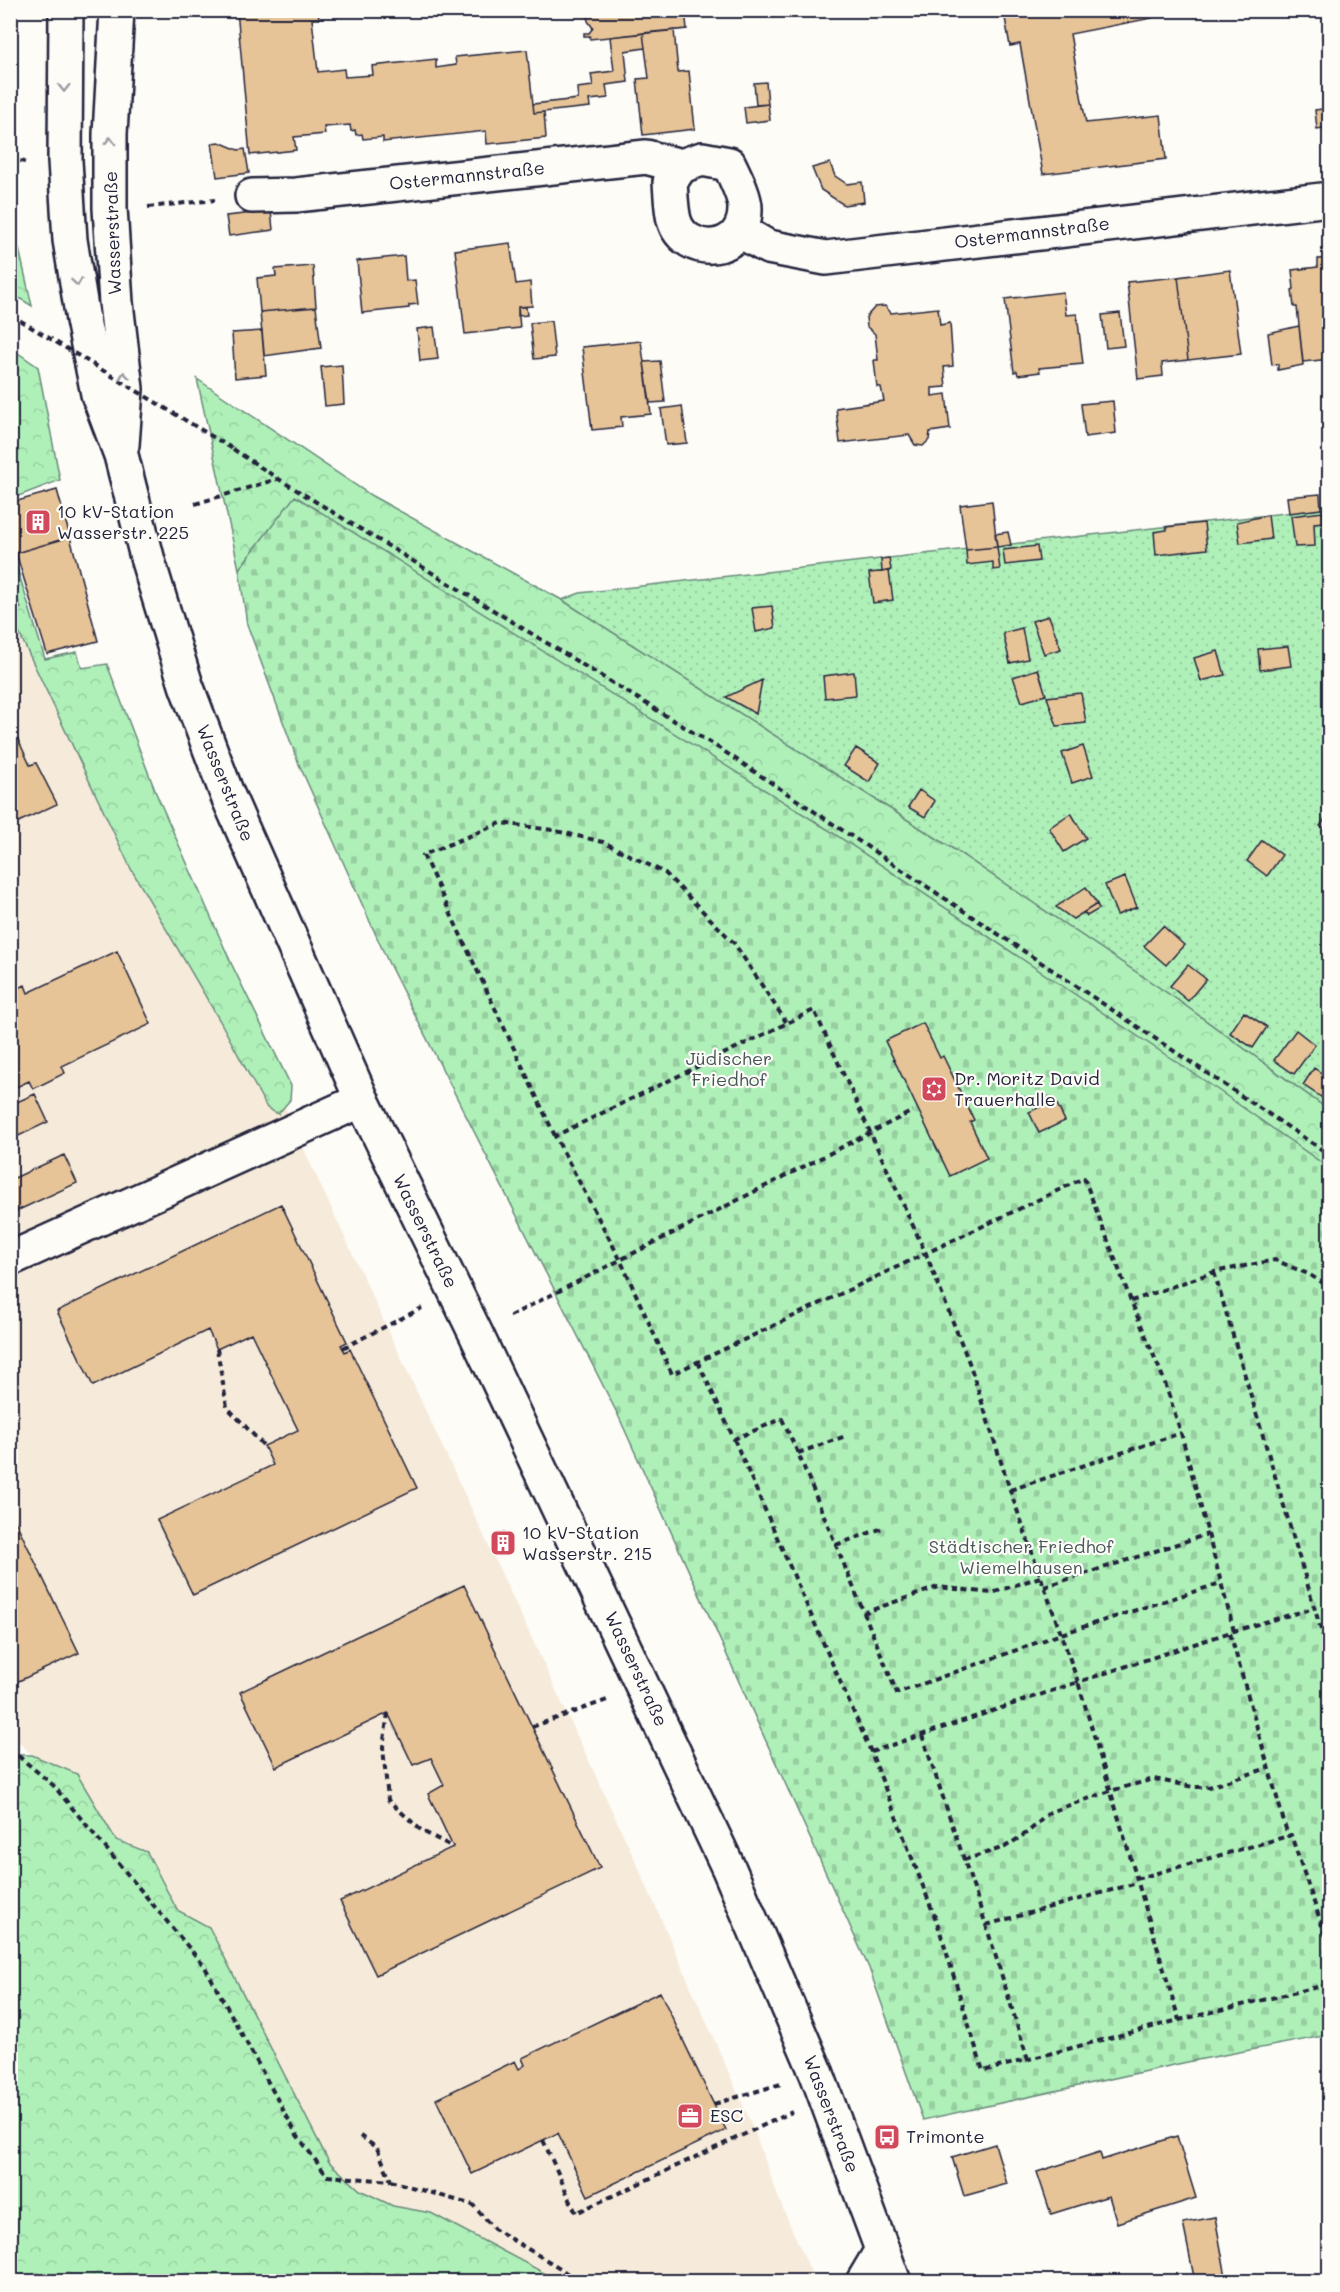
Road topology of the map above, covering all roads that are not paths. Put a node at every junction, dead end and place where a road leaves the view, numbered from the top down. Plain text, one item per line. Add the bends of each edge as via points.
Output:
1 (117, 10) edge
2 (61, 17) edge
3 (681, 166) junction
4 (252, 196) road end
5 (1329, 199) edge
6 (740, 231) junction
7 (121, 456) junction
8 (362, 1100) junction
9 (10, 1259) edge
10 (882, 2250) junction
11 (863, 2282) edge
12 (894, 2282) edge

7 -> 1 main road, Wasserstraße via 126,389 110,208
2 -> 7 main road, Wasserstraße via 70,240 98,394
3 - 4 main road, Ostermannstraße via 646,156 296,195
3 - 6 main road, Ostermannstraße via 702,159 729,164 745,207
3 - 6 main road via 670,182 674,220 682,235 705,247 729,243
5 - 6 main road, Ostermannstraße via 826,258 768,247
7 - 8 main road, Wasserstraße via 186,685 227,794
8 - 9 main road
8 - 10 main road, Wasserstraße via 729,1869 821,2086
10 - 11 main road
10 - 12 main road, Wasserstraße

